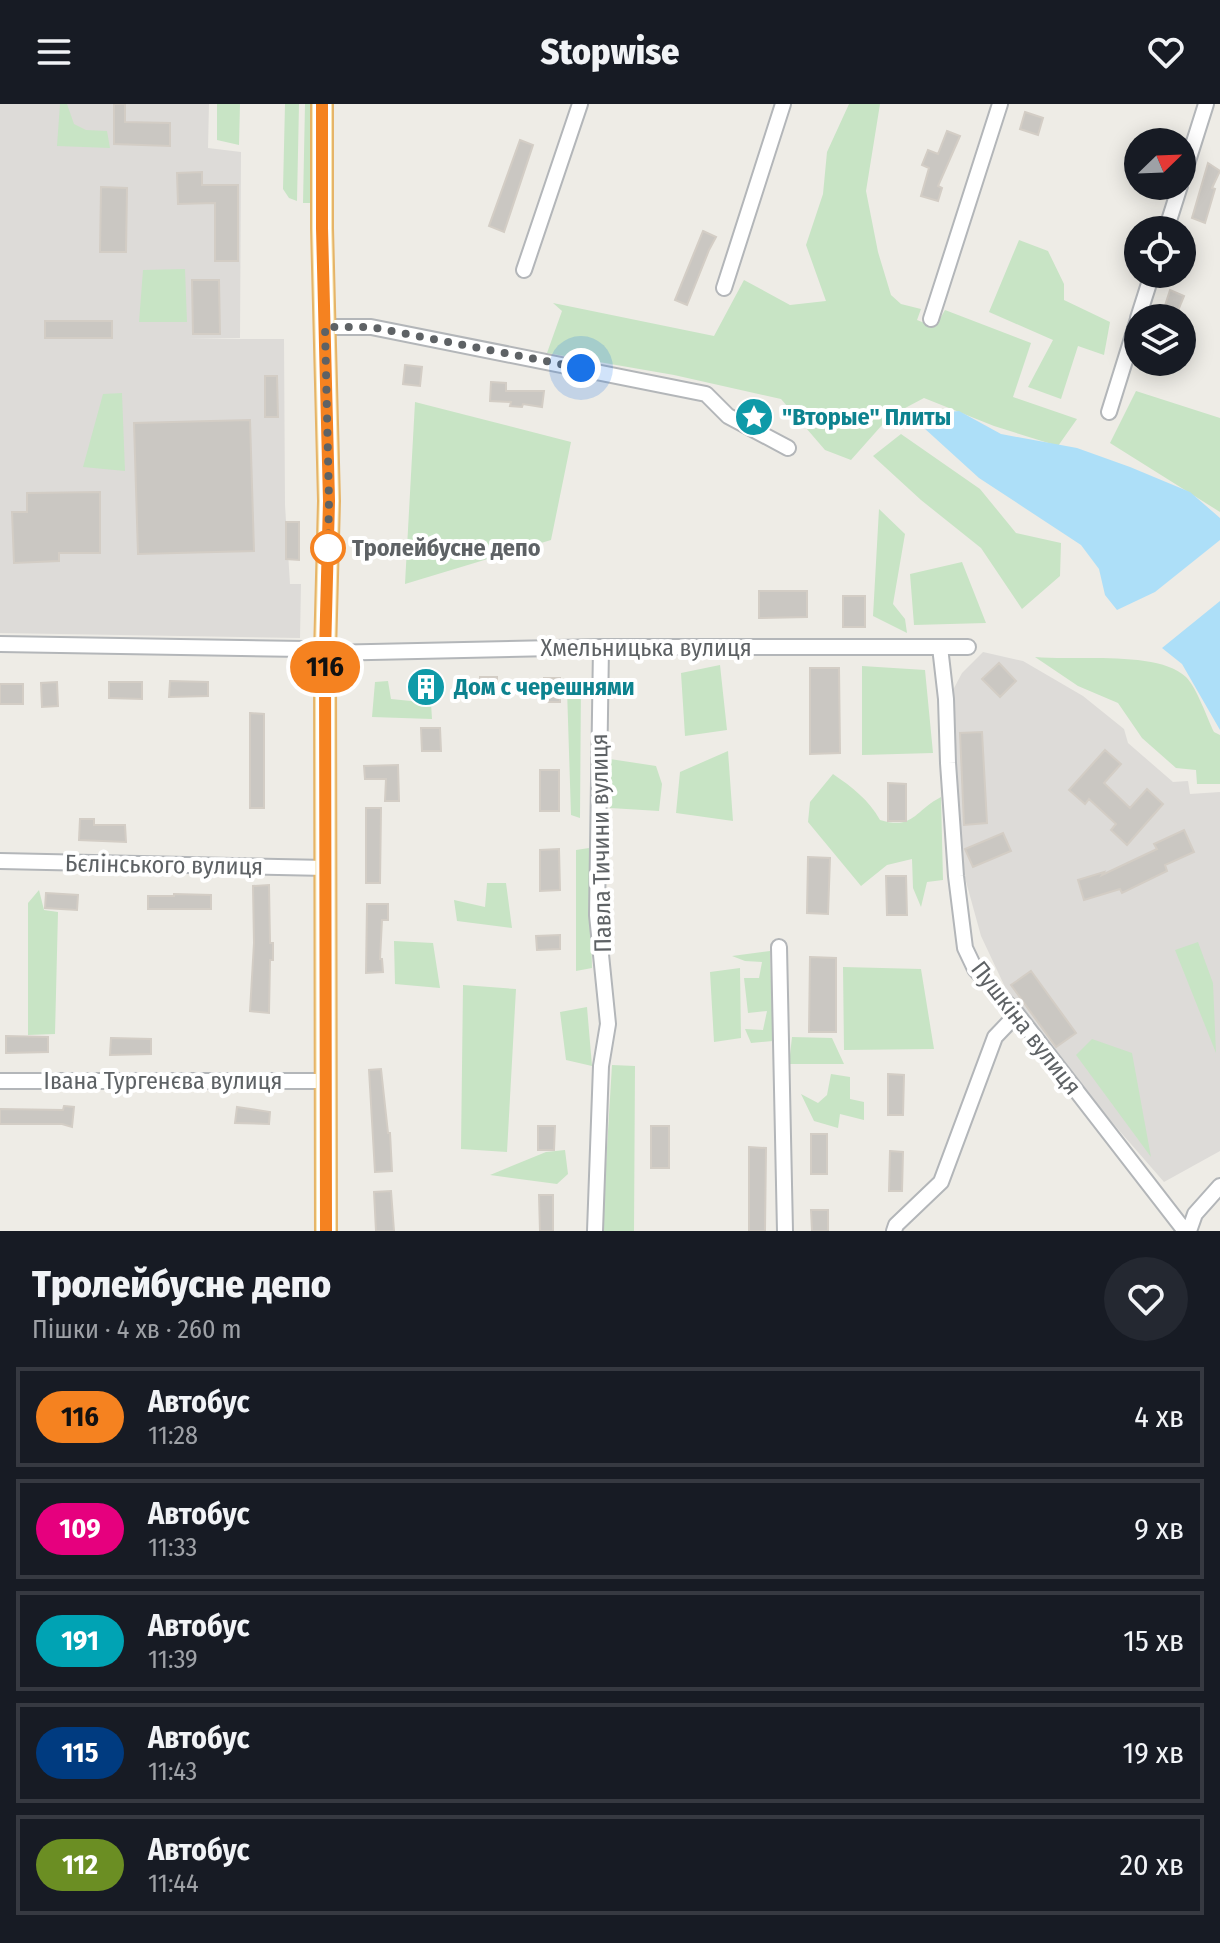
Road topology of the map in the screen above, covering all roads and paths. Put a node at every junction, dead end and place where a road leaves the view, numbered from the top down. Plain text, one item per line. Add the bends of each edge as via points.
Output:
1 (322, 104) edge
2 (580, 104) edge
3 (783, 104) edge
4 (1000, 104) edge
5 (1206, 104) edge
6 (1196, 136) edge
7 (524, 270) dead end
8 (724, 288) dead end
9 (931, 319) dead end
10 (325, 327) junction
11 (1124, 364) edge
12 (1109, 412) dead end
13 (788, 448) dead end
14 (0, 644) edge
15 (601, 647) junction
16 (940, 647) junction
17 (968, 647) dead end
18 (325, 653) junction
19 (0, 861) edge
20 (327, 868) junction
21 (779, 947) dead end
22 (1017, 1014) junction
23 (0, 1081) edge
24 (327, 1081) junction
25 (1220, 1186) edge
26 (326, 1231) edge
27 (595, 1231) edge
28 (785, 1231) edge
29 (894, 1231) edge
30 (1187, 1231) edge

1 - 10 main road
2 - 7 street
3 - 8 street
4 - 9 street
5 - 6 street
10 - 13 street via 371,327 706,394 728,416
10 - 18 main road
11 - 12 street
14 - 18 street, Хмельницька вулиця
15 - 16 street, Хмельницька вулиця
15 - 18 street, Хмельницька вулиця
15 - 27 street, Павла Тичини вулиця via 597,915 608,1024 601,1066
16 - 17 street, Хмельницька вулиця
16 - 22 street, Пушкіна вулиця via 965,948 975,969
18 - 20 main road
19 - 20 street, Бєлінського вулиця
20 - 24 main road
21 - 28 street
22 - 29 street via 995,1037 941,1182
22 - 30 street, Пушкіна вулиця
23 - 24 street, Івана Тургенєва вулиця
24 - 26 main road
25 - 30 street

